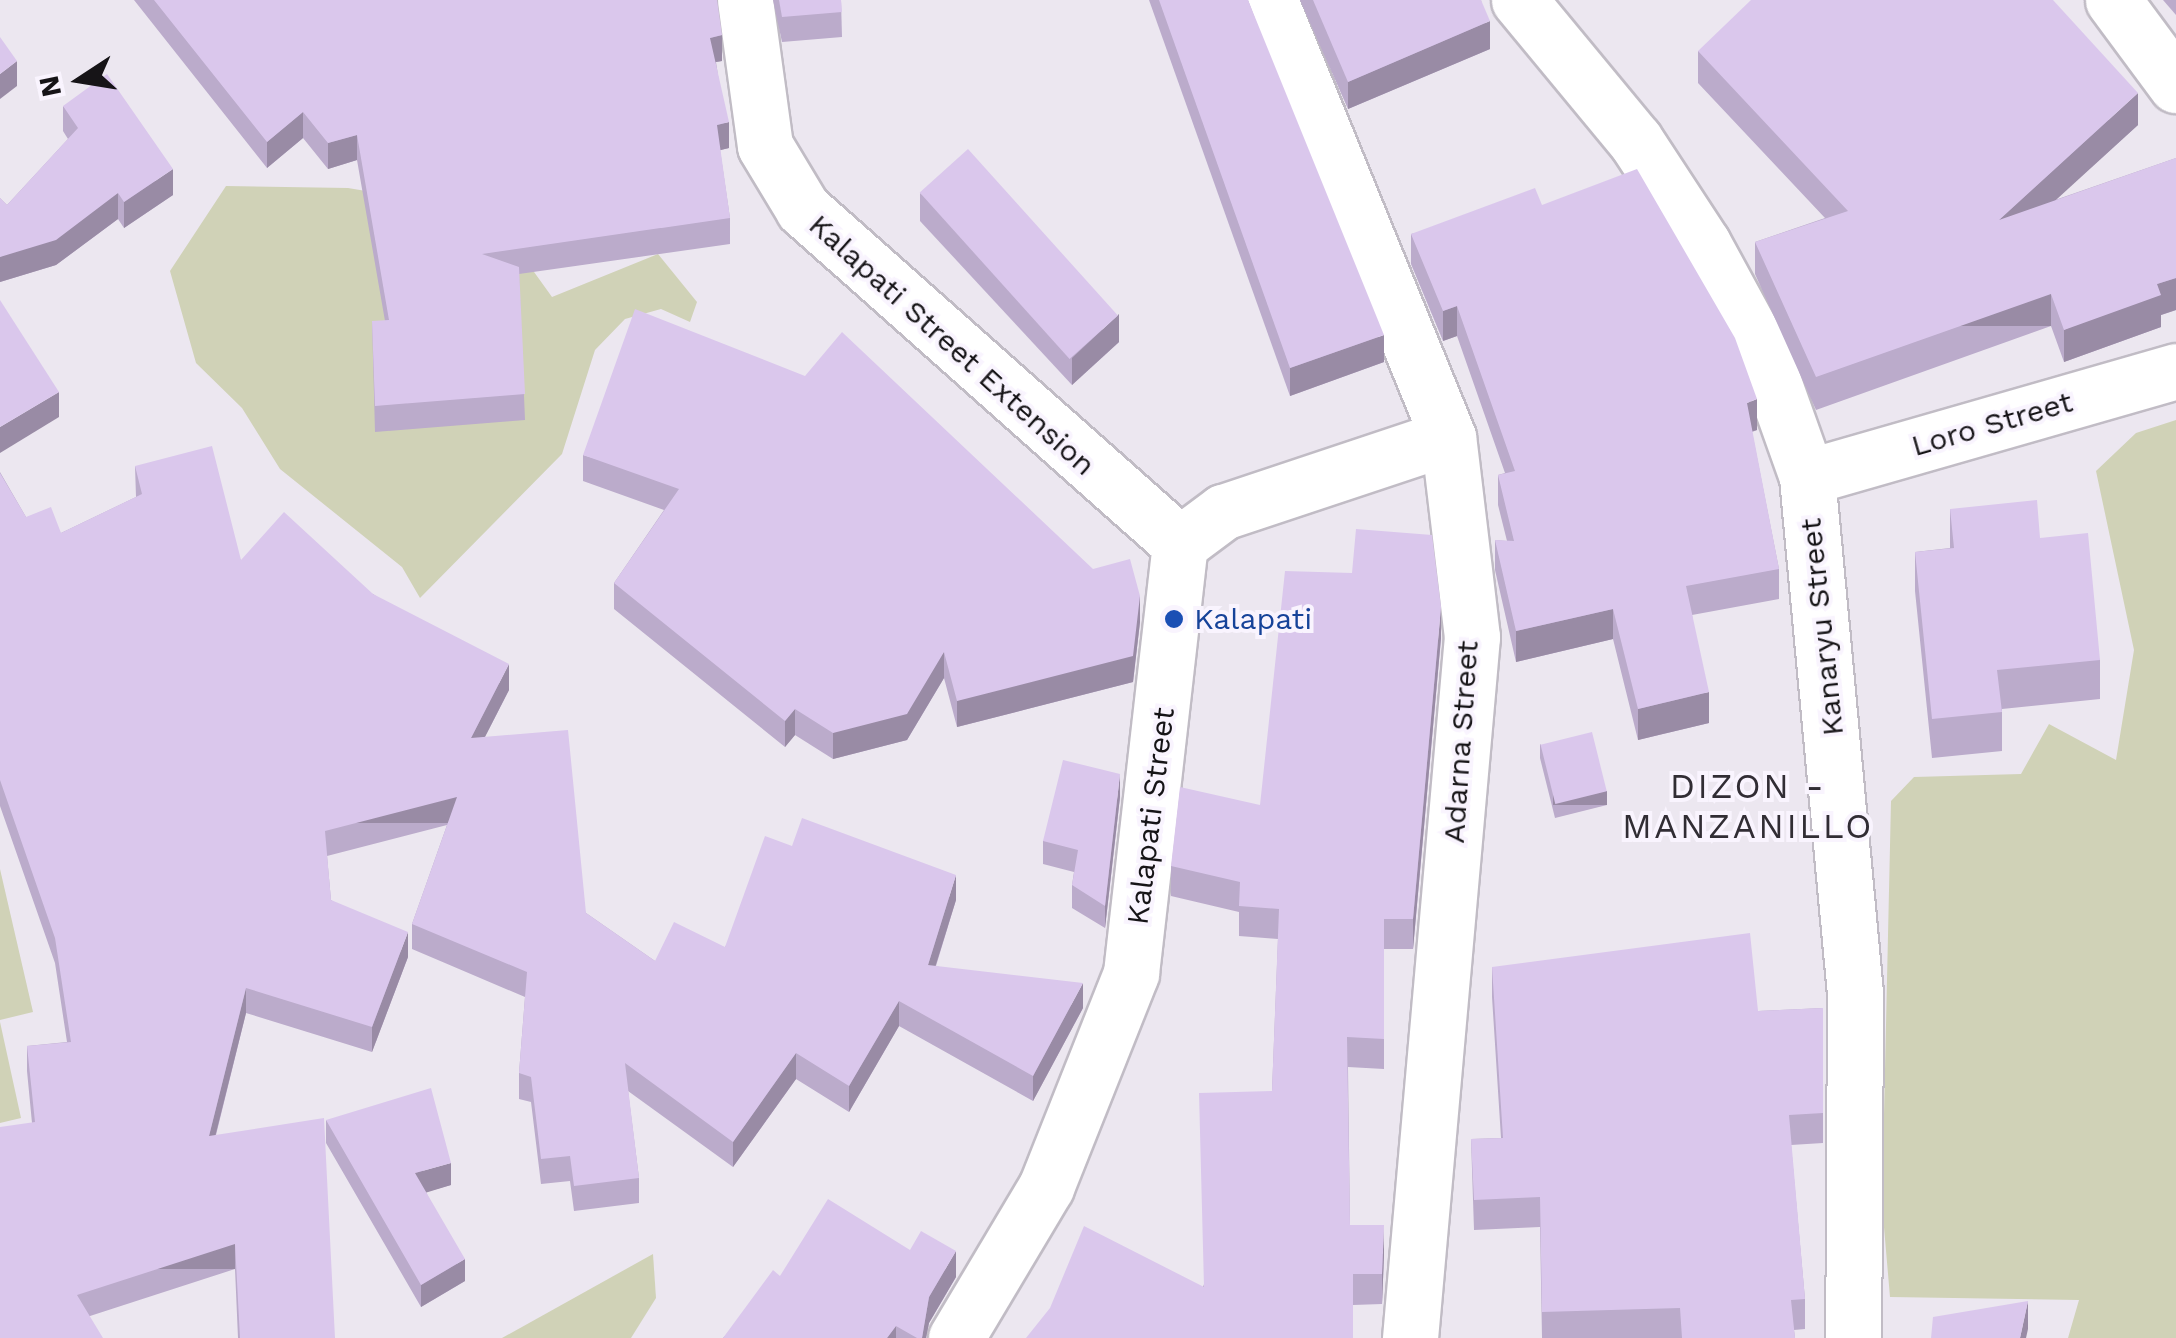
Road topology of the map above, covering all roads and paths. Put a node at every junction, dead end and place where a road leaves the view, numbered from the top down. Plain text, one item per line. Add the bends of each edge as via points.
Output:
1 (745, 0) edge
2 (1270, 0) edge
3 (1519, 0) edge
4 (2113, 0) edge
5 (2176, 85) edge
6 (2176, 371) edge
7 (1448, 437) junction
8 (1808, 477) junction
9 (1180, 544) junction
10 (956, 1338) edge
11 (1410, 1338) edge
12 (1853, 1338) edge

1 - 9 street, Kalapati Street Extension via 765,146 803,209 1088,472
2 - 7 street, Adarna Street
3 - 8 street, Kanaryu Street via 1634,140 1703,244 1764,356
4 - 5 street
6 - 8 street, Loro Street
7 - 9 street via 1223,512
7 - 11 street, Adarna Street via 1472,637
8 - 12 street, Kanaryu Street via 1855,992
9 - 10 street, Kalapati Street via 1131,973 1046,1187

